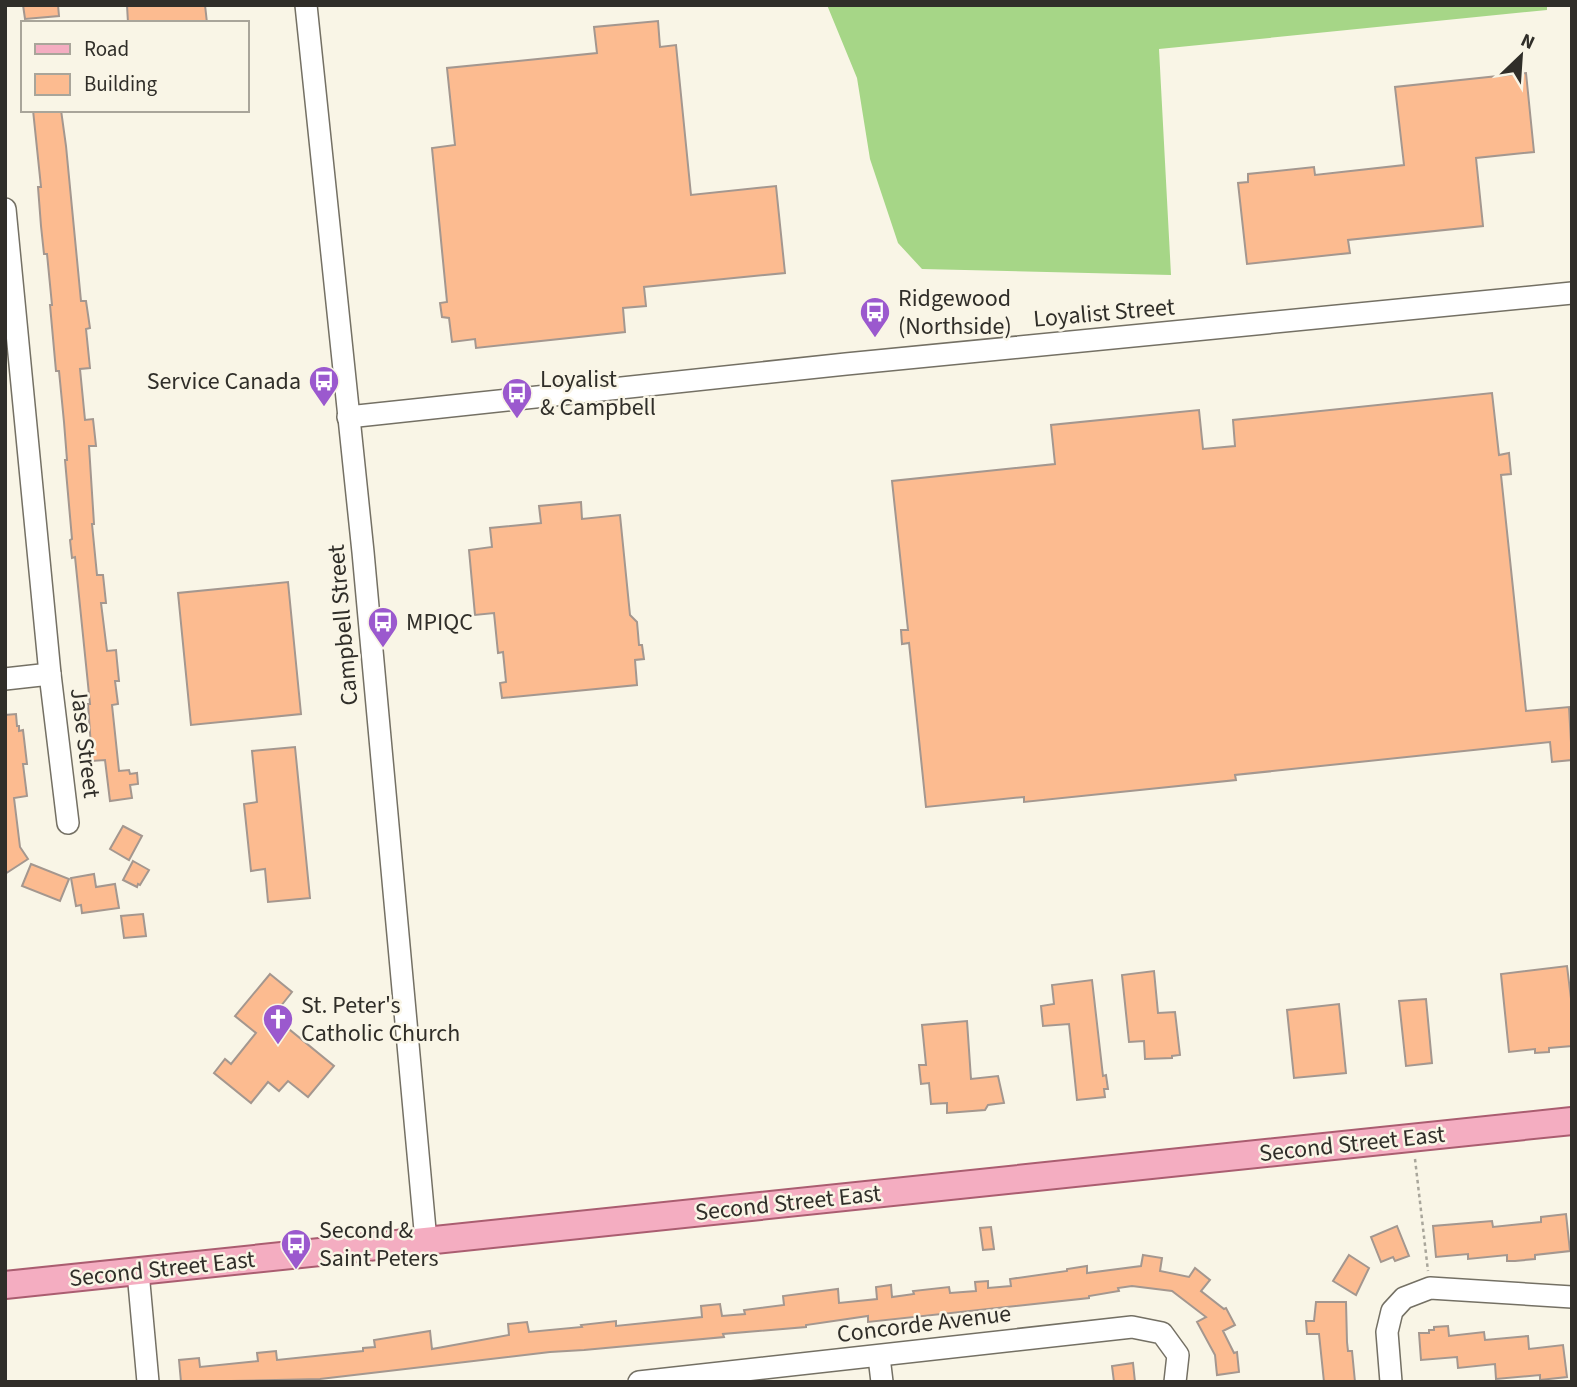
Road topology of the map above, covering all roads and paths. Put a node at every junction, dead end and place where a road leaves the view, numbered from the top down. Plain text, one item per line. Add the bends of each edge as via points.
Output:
1 (306, 5) edge
2 (5, 209) edge
3 (1572, 293) edge
4 (348, 416) junction
5 (50, 674) junction
6 (5, 679) edge
7 (68, 823) dead end
8 (1572, 1121) edge
9 (1413, 1138) junction
10 (426, 1241) junction
11 (138, 1272) junction
12 (5, 1285) edge
13 (1430, 1288) junction
14 (1572, 1297) edge
15 (879, 1356) junction
16 (148, 1382) edge
17 (639, 1382) edge
18 (882, 1382) edge
19 (1175, 1382) edge
20 (1391, 1382) edge

1 - 4 street, Campbell Street
2 - 5 street, Jase Street
3 - 4 street, Loyalist Street
4 - 10 street, Campbell Street
5 - 6 street
5 - 7 street, Jase Street
8 - 9 main road, Second Street East
9 - 10 main road, Second Street East
9 - 13 path
10 - 11 main road, Second Street East
11 - 12 main road, Second Street East
11 - 16 street
13 - 14 street
13 - 20 street via 1404,1298 1392,1311 1387,1332
15 - 17 street, Concorde Avenue
15 - 18 street
15 - 19 street, Concorde Avenue via 1132,1327 1162,1334 1178,1355

